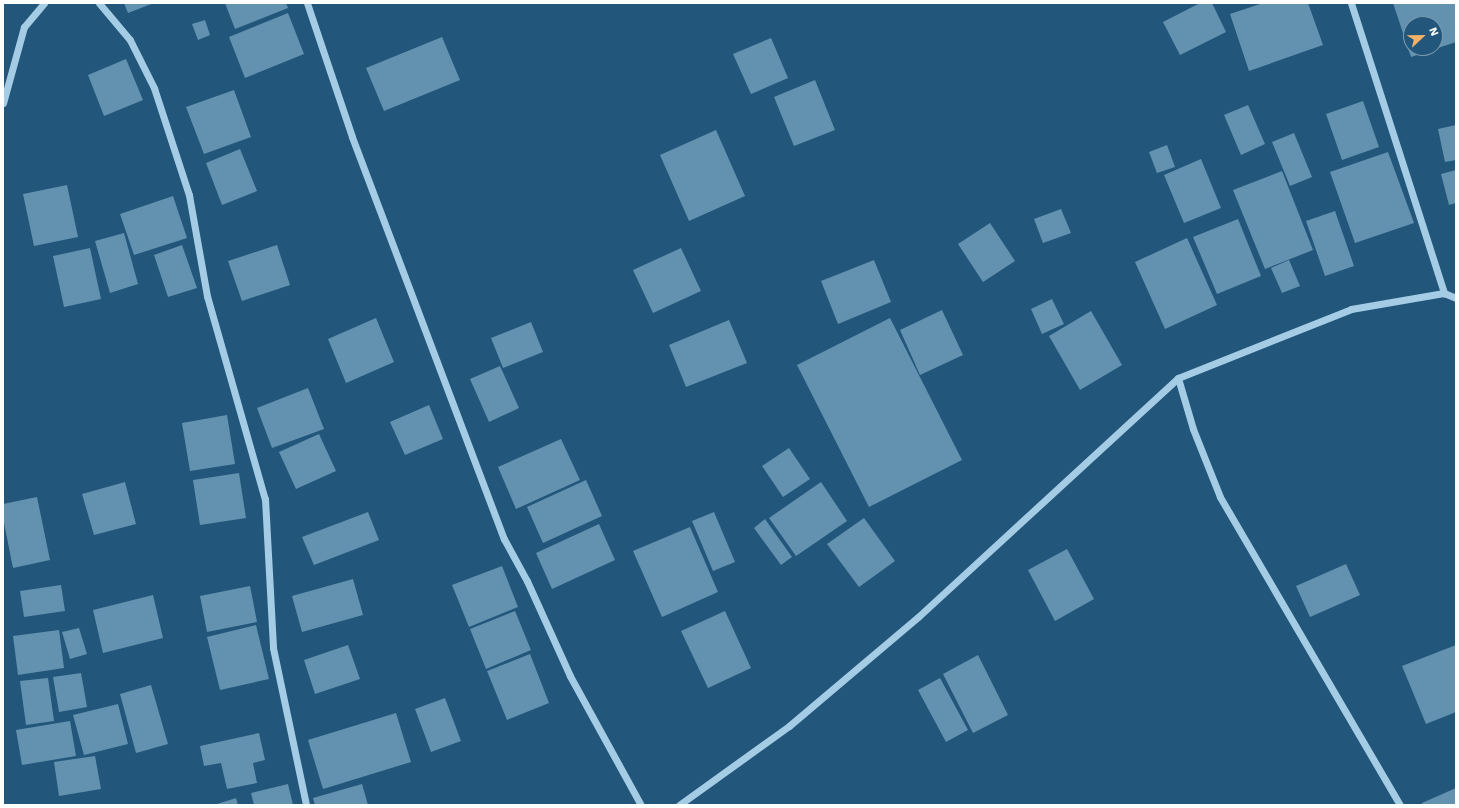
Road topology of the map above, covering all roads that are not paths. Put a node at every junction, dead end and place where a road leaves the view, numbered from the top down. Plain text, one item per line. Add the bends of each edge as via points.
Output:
1 (44, 3) edge
2 (99, 3) edge
3 (307, 3) edge
4 (1351, 3) edge
5 (3, 103) edge
6 (1444, 293) junction
7 (1456, 298) edge
8 (1178, 378) junction
9 (306, 805) edge
10 (641, 805) edge
11 (679, 805) edge
12 (1400, 805) edge

1 - 5 street via 24,27
2 - 9 street via 130,40 154,88 189,195 207,296 265,499 273,648
3 - 10 street via 352,137 504,539 527,581 570,676
4 - 6 street
6 - 7 street
6 - 8 street via 1351,309
8 - 11 street via 918,617 789,726
8 - 12 street via 1192,429 1220,497

